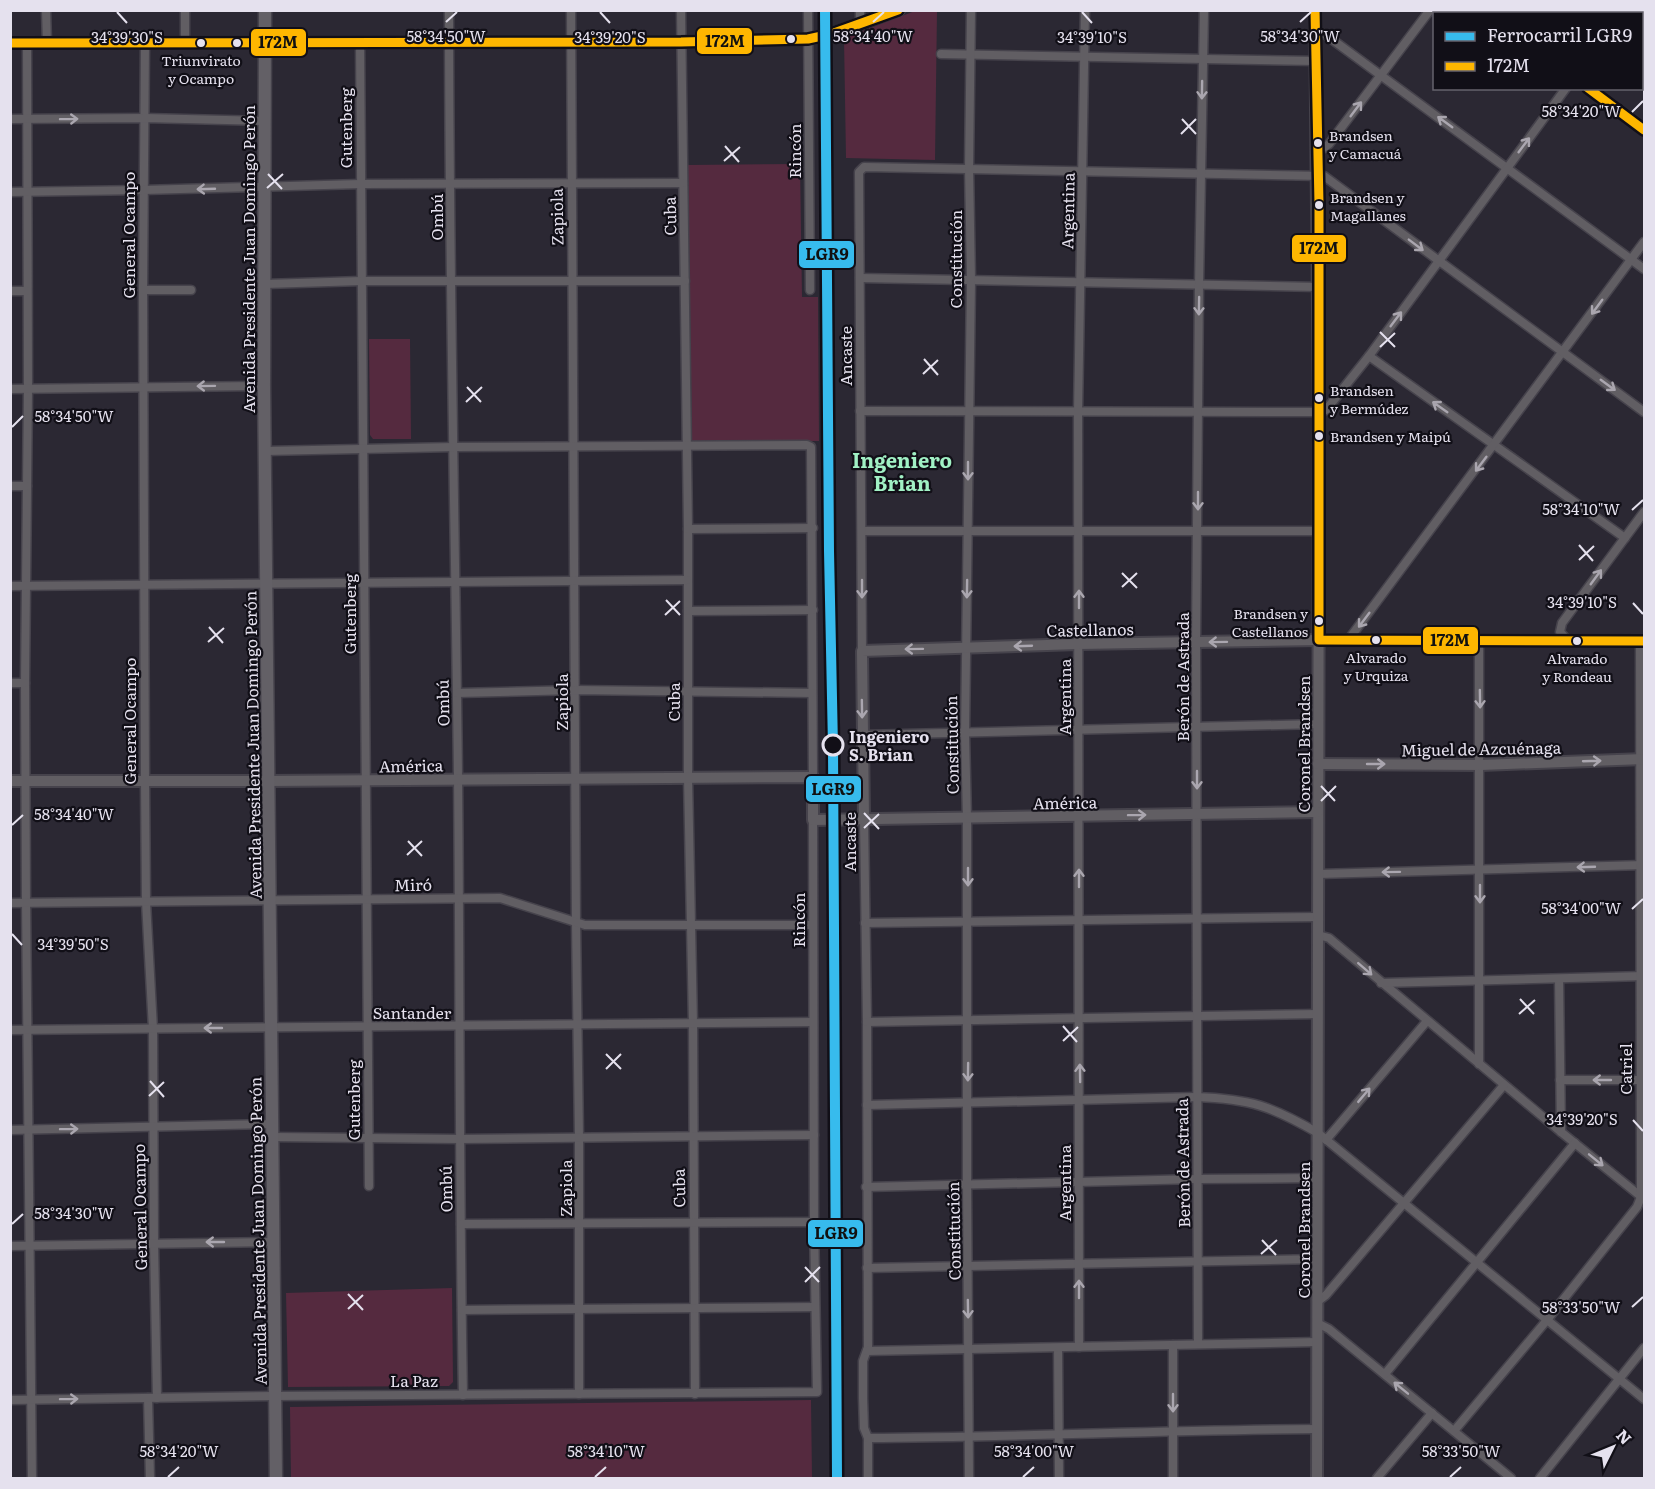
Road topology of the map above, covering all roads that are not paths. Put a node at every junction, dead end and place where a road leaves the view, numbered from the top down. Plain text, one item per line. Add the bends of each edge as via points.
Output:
1 (46, 10) edge
2 (185, 10) edge
3 (265, 10) edge
4 (449, 10) edge
5 (571, 10) edge
6 (681, 10) edge
7 (808, 10) edge
8 (860, 10) edge
9 (899, 10) edge
10 (970, 10) edge
11 (1085, 10) edge
12 (1204, 10) edge
13 (1315, 10) edge
14 (1430, 10) edge
15 (860, 24) junction
16 (1316, 31) junction
17 (808, 39) junction
18 (571, 41) junction
19 (360, 42) junction
20 (449, 42) junction
21 (681, 42) junction
22 (27, 43) junction
23 (47, 43) junction
24 (145, 43) junction
25 (185, 43) junction
26 (265, 43) junction
27 (10, 44) edge
28 (941, 54) dead end
29 (971, 55) junction
30 (1084, 56) junction
31 (1203, 59) junction
32 (1316, 61) junction
33 (1382, 75) junction
34 (1565, 90) edge
35 (1590, 90) edge
36 (145, 118) junction
37 (10, 119) edge
38 (27, 119) junction
39 (264, 121) junction
40 (1644, 130) edge
41 (1318, 152) junction
42 (969, 168) junction
43 (1507, 168) junction
44 (1083, 170) junction
45 (1201, 172) junction
46 (1318, 174) junction
47 (683, 183) junction
48 (360, 184) junction
49 (570, 184) junction
50 (450, 185) junction
51 (264, 187) junction
52 (143, 190) junction
53 (10, 192) edge
54 (28, 192) junction
55 (1644, 242) edge
56 (1632, 260) junction
57 (1439, 262) junction
58 (1644, 269) edge
59 (860, 278) junction
60 (572, 280) junction
61 (971, 280) junction
62 (361, 281) junction
63 (451, 281) junction
64 (685, 281) junction
65 (1081, 283) junction
66 (265, 284) junction
67 (1199, 285) junction
68 (1319, 287) junction
69 (143, 290) junction
70 (191, 290) dead end
71 (810, 290) dead end
72 (10, 291) edge
73 (27, 291) junction
74 (1563, 352) junction
75 (1369, 356) junction
76 (264, 386) junction
77 (143, 387) junction
78 (10, 389) edge
79 (28, 389) junction
80 (861, 411) junction
81 (1198, 411) junction
82 (969, 412) junction
83 (1078, 412) junction
84 (1319, 412) junction
85 (1644, 412) edge
86 (1495, 446) junction
87 (454, 447) junction
88 (574, 447) junction
89 (686, 447) junction
90 (363, 448) junction
91 (266, 451) junction
92 (10, 486) edge
93 (27, 486) junction
94 (1644, 512) edge
95 (813, 528) junction
96 (688, 530) junction
97 (862, 531) junction
98 (968, 531) junction
99 (1080, 531) junction
100 (1198, 531) junction
101 (1319, 531) junction
102 (1624, 538) junction
103 (575, 580) junction
104 (687, 580) junction
105 (454, 582) junction
106 (363, 583) junction
107 (267, 584) junction
108 (144, 585) junction
109 (10, 586) edge
110 (27, 586) junction
111 (813, 610) junction
112 (688, 611) junction
113 (1349, 639) junction
114 (1318, 640) junction
115 (1479, 641) junction
116 (1568, 641) junction
117 (1642, 641) edge
118 (1196, 642) junction
119 (1079, 644) junction
120 (967, 648) junction
121 (862, 651) junction
122 (10, 683) edge
123 (26, 683) junction
124 (576, 690) junction
125 (688, 691) junction
126 (457, 693) junction
127 (812, 693) junction
128 (1318, 724) junction
129 (1197, 728) junction
130 (1078, 729) junction
131 (964, 734) junction
132 (863, 735) junction
133 (1643, 759) edge
134 (1318, 764) junction
135 (1480, 765) junction
136 (813, 777) junction
137 (575, 778) junction
138 (688, 778) junction
139 (458, 779) junction
140 (365, 780) junction
141 (10, 781) edge
142 (26, 781) junction
143 (145, 781) junction
144 (267, 782) junction
145 (1318, 812) junction
146 (1197, 814) junction
147 (1078, 816) junction
148 (864, 819) junction
149 (967, 819) junction
150 (813, 820) junction
151 (1642, 865) edge
152 (1480, 870) junction
153 (1318, 874) junction
154 (459, 898) junction
155 (270, 900) junction
156 (366, 900) junction
157 (26, 902) junction
158 (146, 902) junction
159 (10, 903) edge
160 (1197, 917) junction
161 (1317, 917) junction
162 (1079, 919) junction
163 (968, 921) junction
164 (576, 923) junction
165 (865, 923) junction
166 (692, 925) junction
167 (812, 925) junction
168 (1318, 935) junction
169 (1642, 976) edge
170 (1480, 979) junction
171 (1559, 979) junction
172 (1381, 983) junction
173 (1318, 1014) junction
174 (1196, 1016) junction
175 (1079, 1017) junction
176 (968, 1019) junction
177 (1427, 1021) junction
178 (813, 1022) junction
179 (867, 1022) junction
180 (693, 1024) junction
181 (578, 1026) junction
182 (367, 1027) junction
183 (460, 1027) junction
184 (271, 1028) junction
185 (153, 1029) junction
186 (10, 1030) edge
187 (28, 1030) junction
188 (1479, 1064) junction
189 (1560, 1080) junction
190 (1642, 1080) edge
191 (1504, 1085) junction
192 (1196, 1097) junction
193 (1080, 1100) junction
194 (968, 1102) junction
195 (867, 1104) junction
196 (153, 1128) junction
197 (10, 1130) edge
198 (28, 1130) junction
199 (272, 1131) junction
200 (1561, 1132) junction
201 (814, 1135) junction
202 (692, 1136) junction
203 (1322, 1136) junction
204 (367, 1137) junction
205 (579, 1137) junction
206 (459, 1139) junction
207 (1575, 1143) junction
208 (1318, 1178) junction
209 (1198, 1179) junction
210 (1079, 1182) junction
211 (967, 1184) junction
212 (369, 1186) dead end
213 (866, 1187) junction
214 (1643, 1187) edge
215 (1643, 1198) edge
216 (1404, 1204) junction
217 (693, 1222) junction
218 (814, 1222) junction
219 (580, 1223) junction
220 (461, 1224) junction
221 (273, 1242) junction
222 (154, 1243) junction
223 (10, 1246) edge
224 (29, 1246) junction
225 (1318, 1259) junction
226 (1197, 1263) junction
227 (1476, 1263) junction
228 (1079, 1264) junction
229 (968, 1267) junction
230 (867, 1268) junction
231 (1318, 1301) junction
232 (815, 1307) junction
233 (695, 1308) junction
234 (462, 1310) junction
235 (579, 1310) junction
236 (1547, 1320) junction
237 (1317, 1323) junction
238 (1318, 1342) junction
239 (1198, 1343) junction
240 (1173, 1345) junction
241 (1079, 1347) junction
242 (1058, 1348) junction
243 (1644, 1348) edge
244 (969, 1349) junction
245 (867, 1351) junction
246 (1384, 1374) junction
247 (1619, 1380) junction
248 (817, 1392) joint
249 (579, 1394) junction
250 (695, 1394) junction
251 (463, 1395) junction
252 (275, 1396) junction
253 (153, 1398) junction
254 (10, 1400) edge
255 (32, 1400) junction
256 (1644, 1400) edge
257 (1432, 1413) junction
258 (1317, 1429) junction
259 (1173, 1430) junction
260 (1454, 1431) junction
261 (1059, 1433) junction
262 (970, 1437) junction
263 (868, 1438) junction
264 (32, 1479) edge
265 (150, 1479) edge
266 (276, 1479) edge
267 (868, 1479) edge
268 (969, 1479) edge
269 (1059, 1479) edge
270 (1173, 1479) edge
271 (1317, 1479) edge
272 (1377, 1479) edge
273 (1511, 1479) edge
274 (1540, 1479) edge

1 - 23 street
2 - 25 street
3 - 26 main road, Avenida Presidente Juan Domingo Perón
4 - 20 street, Ombú
5 - 18 street, Zapiola
6 - 21 street, Cuba
7 - 17 street, Rincón
8 - 15 street
9 - 15 street
10 - 29 street, Constitución
11 - 30 street, Argentina
12 - 31 street, Berón de Astrada
13 - 16 street, Coronel Brandsen
14 - 33 street
15 - 17 street
16 - 32 street, Coronel Brandsen
16 - 33 street
17 - 21 street
17 - 71 street, Rincón
18 - 20 street
18 - 21 street
18 - 49 street, Zapiola
19 - 20 street
19 - 26 street
19 - 48 street, Gutenberg
20 - 50 street, Ombú
21 - 47 street, Cuba
22 - 23 street
22 - 27 street
22 - 38 street
23 - 24 street
24 - 25 street
24 - 36 street, General Ocampo
25 - 26 street
26 - 39 main road, Avenida Presidente Juan Domingo Perón
28 - 29 street
29 - 30 street
29 - 42 street, Constitución
30 - 31 street
30 - 44 street, Argentina
31 - 32 street
31 -> 45 street, Berón de Astrada
32 - 41 street, Coronel Brandsen
41 -> 33 street via 1329,144
43 -> 33 street
43 -> 34 street
35 - 40 street
38 -> 36 street
36 - 39 street
36 - 52 street, General Ocampo
37 - 38 street
38 - 54 street
39 - 51 main road, Avenida Presidente Juan Domingo Perón
41 - 46 street, Coronel Brandsen
42 - 44 street
42 - 59 street, Ancaste via 860,169
42 - 61 street, Constitución
43 - 56 street
43 - 57 street
44 - 45 street
44 - 65 street, Argentina
45 - 46 street
45 - 67 street, Berón de Astrada
46 -> 57 street via 1330,179
46 - 68 street, Coronel Brandsen
47 - 49 street
47 - 64 street, Cuba
48 - 50 street
48 - 51 street
48 - 62 street, Gutenberg
49 - 50 street
49 - 60 street, Zapiola
50 - 63 street, Ombú
51 -> 52 street
51 - 66 main road, Avenida Presidente Juan Domingo Perón
52 - 54 street
52 - 69 street, General Ocampo
53 - 54 street
54 - 73 street
55 - 56 street
56 - 58 street
56 -> 74 street
57 - 74 street
75 -> 57 street
59 - 61 street
59 - 80 street, Ancaste
60 - 63 street
60 - 64 street
60 - 88 street, Zapiola
61 - 65 street
61 - 82 street, Constitución
62 - 63 street
62 - 66 street
62 - 90 street, Gutenberg
63 - 87 street, Ombú
64 - 89 street, Cuba
65 - 67 street
65 - 83 street, Argentina
66 - 76 main road, Avenida Presidente Juan Domingo Perón
67 - 68 street
67 -> 81 street, Berón de Astrada
68 - 84 street, Coronel Brandsen
69 - 70 street
69 - 77 street, General Ocampo
72 - 73 street
73 - 79 street
74 -> 85 street
74 - 86 street
75 - 84 street via 1329,407
86 -> 75 street
76 -> 77 street
76 - 91 main road, Avenida Presidente Juan Domingo Perón
77 - 79 street
77 - 108 street, General Ocampo
78 - 79 street
79 - 93 street
80 - 82 street
80 - 97 street, Ancaste
81 - 83 street
81 - 84 street
81 -> 100 street, Berón de Astrada
82 - 83 street
82 -> 98 street, Constitución
83 - 99 street, Argentina
84 - 101 street, Coronel Brandsen
86 - 102 street
86 -> 113 street
87 - 88 street
87 - 90 street
87 - 105 street, Ombú
88 - 89 street
88 - 103 street, Zapiola
89 - 95 street, Rincón via 811,447
89 - 96 street, Cuba
90 - 91 street
90 - 106 street, Gutenberg
91 - 107 main road, Avenida Presidente Juan Domingo Perón
92 - 93 street
93 - 110 street
94 - 102 street
95 - 96 street
95 - 111 street, Rincón
96 - 104 street, Cuba
97 - 98 street
97 -> 121 street, Ancaste
98 - 99 street
98 -> 120 street, Constitución
99 - 100 street
119 -> 99 street, Argentina
100 - 101 street
100 - 118 street, Berón de Astrada
101 - 114 street, Coronel Brandsen
116 -> 102 street via 1560,632 1562,623
103 - 104 street
103 - 105 street
103 - 124 street, Zapiola
104 - 112 street, Cuba
105 - 106 street
105 - 126 street, Ombú
106 - 107 street
106 - 140 street, Gutenberg
107 - 108 street
107 - 144 main road, Avenida Presidente Juan Domingo Perón
108 - 110 street
108 - 143 street, General Ocampo
109 - 110 street
110 - 123 street
111 - 112 street
111 - 127 street, Rincón
112 - 125 street, Cuba
113 - 114 street, Castellanos
113 - 115 street, Castellanos
114 -> 118 street, Castellanos
114 - 128 street, Coronel Brandsen
115 - 116 street, Castellanos
115 -> 135 street
116 - 117 street, Castellanos
117 - 133 street, Catriel
118 - 119 street, Castellanos
118 - 129 street, Berón de Astrada
119 -> 120 street, Castellanos
119 - 130 street, Argentina
120 -> 121 street, Castellanos
120 - 131 street, Constitución
121 -> 132 street, Ancaste
122 - 123 street
123 - 142 street
124 - 125 street
124 - 126 street
124 - 137 street, Zapiola
125 - 127 street
125 - 138 street, Cuba
126 - 139 street, Ombú
127 - 136 street, Rincón
128 - 129 street
128 - 134 street, Coronel Brandsen
129 - 130 street
129 -> 146 street, Berón de Astrada
130 - 131 street
130 - 147 street, Argentina
131 - 132 street
131 - 149 street, Constitución
132 - 148 street, Ancaste
135 -> 133 street, Miguel de Azcuénaga
133 - 151 street, Catriel
134 -> 135 street, Miguel de Azcuénaga
134 - 145 street, Coronel Brandsen
135 - 152 street
136 - 138 street, América
136 - 150 street, Rincón
137 - 138 street, América
137 - 139 street, América
137 - 164 street, Zapiola
138 - 166 street, Cuba
139 - 140 street, América
139 - 154 street, Ombú
140 - 144 street, América
140 - 156 street, Gutenberg
141 - 142 street, América
142 - 143 street, América
142 - 157 street
143 - 144 street, América
143 - 158 street, General Ocampo
144 - 155 main road, Avenida Presidente Juan Domingo Perón
145 - 146 street, América
145 - 153 street, Coronel Brandsen
147 -> 146 street, América
146 - 160 street, Berón de Astrada
147 - 149 street, América
162 -> 147 street, Argentina
148 - 149 street, América
148 - 150 street, América
148 - 165 street, Ancaste
149 -> 163 street, Constitución
150 - 167 street, Rincón
151 -> 152 street
151 - 169 street, Catriel
152 -> 153 street
152 -> 170 street
153 - 161 street, Coronel Brandsen
154 - 156 street, Miró
154 - 164 street, Miró via 506,899
154 - 183 street, Ombú
155 - 156 street, Miró
155 - 158 street, Miró
155 - 184 main road, Avenida Presidente Juan Domingo Perón
156 - 182 street, Gutenberg
157 - 158 street, Miró
157 - 159 street, Miró
157 - 187 street
158 - 185 street, General Ocampo
160 - 161 street
160 - 162 street
160 - 174 street, Berón de Astrada
161 - 168 street, Coronel Brandsen
162 - 163 street
162 - 175 street, Argentina
163 - 165 street
163 - 176 street, Constitución
164 - 166 street, Miró
164 - 181 street, Zapiola
165 - 179 street, Ancaste
166 - 167 street, Miró
166 - 180 street, Cuba
167 - 178 street, Rincón
168 -> 172 street via 1329,938
168 - 173 street, Coronel Brandsen
169 - 171 street
169 - 190 street, Catriel
170 - 171 street
170 - 172 street
170 - 188 street
171 - 189 street
172 - 177 street
173 - 174 street
173 - 203 street, Coronel Brandsen
174 - 175 street
174 - 192 street, Berón de Astrada
175 - 176 street
193 -> 175 street, Argentina
176 - 179 street
176 -> 194 street, Constitución
177 - 188 street
203 -> 177 street
178 - 180 street, Santander
178 - 201 street, Rincón
179 - 195 street, Ancaste
180 - 181 street, Santander
180 - 202 street, Cuba
181 - 183 street, Santander
181 - 205 street, Zapiola
182 - 183 street, Santander
182 - 184 street, Santander
182 - 204 street, Gutenberg
183 - 206 street, Ombú
184 -> 185 street, Santander
184 - 199 main road, Avenida Presidente Juan Domingo Perón
185 - 187 street, Santander
185 - 196 street, General Ocampo
186 - 187 street, Santander
187 - 198 street
188 - 191 street
190 -> 189 street
189 - 200 street
190 - 214 street, Catriel
191 - 200 street
191 - 216 street
192 - 193 street
192 - 203 street via 1261,1104
192 - 209 street, Berón de Astrada
193 - 194 street
193 - 210 street, Argentina
194 - 195 street
194 - 211 street, Constitución
195 - 213 street, Ancaste
198 -> 196 street
196 - 199 street
196 - 222 street, General Ocampo
197 - 198 street
198 - 224 street
199 - 204 street
199 - 221 main road, Avenida Presidente Juan Domingo Perón
200 - 207 street
201 - 202 street
201 - 218 street, Rincón
202 - 205 street
202 - 217 street, Cuba
203 - 208 street, Coronel Brandsen
203 - 216 street
204 - 206 street
204 - 212 street, Gutenberg
205 - 206 street
205 - 219 street, Zapiola
206 - 220 street, Ombú
207 -> 215 street
207 - 227 street
208 - 209 street
208 - 225 street, Coronel Brandsen
209 - 210 street
209 - 226 street, Berón de Astrada
210 - 211 street
210 - 228 street, Argentina
211 - 213 street
211 - 229 street, Constitución
213 - 230 street, Ancaste
214 - 215 street, Catriel
215 - 236 street, Catriel
216 - 227 street
216 - 231 street
217 - 218 street
217 - 219 street
217 - 233 street, Cuba
218 - 232 street, Rincón
219 - 220 street
219 - 235 street, Zapiola
220 - 234 street, Ombú
221 -> 222 street
221 - 252 main road, Avenida Presidente Juan Domingo Perón
222 - 224 street
222 - 253 street, General Ocampo
223 - 224 street
224 - 255 street
225 - 226 street
225 - 231 street, Coronel Brandsen
226 - 228 street
226 - 239 street, Berón de Astrada
227 - 236 street
227 - 246 street
228 - 229 street
241 -> 228 street, Argentina
229 - 230 street
229 -> 244 street, Constitución
230 - 245 street, Ancaste
231 - 237 street, Coronel Brandsen
232 - 233 street
232 - 248 street, Rincón
233 - 235 street
233 - 250 street, Cuba
234 - 235 street
234 - 251 street, Ombú
235 - 249 street, Zapiola
236 - 247 street
236 - 260 street, Catriel
237 - 238 street, Coronel Brandsen
237 - 246 street
238 - 239 street
238 - 258 street, Coronel Brandsen
239 - 240 street
240 - 241 street
240 -> 259 street
241 - 242 street
242 - 244 street
242 - 261 street
243 - 247 street
244 - 245 street
244 - 262 street, Constitución
245 - 263 street, Ancaste via 863,1361 863,1398
257 -> 246 street
247 - 256 street
247 - 274 street
248 - 250 street, La Paz
249 - 250 street, La Paz
249 - 251 street, La Paz
251 - 252 street, La Paz
252 - 253 street, La Paz
252 - 266 main road, Avenida Presidente Juan Domingo Perón
255 -> 253 street, La Paz
253 - 265 street, General Ocampo
254 - 255 street, La Paz
255 - 264 street
257 - 260 street
257 - 272 street
258 - 259 street
258 - 271 street, Coronel Brandsen
259 - 261 street
259 - 270 street
260 - 273 street
261 - 262 street
261 - 269 street
262 - 263 street
262 - 268 street, Constitución
263 - 267 street, Ancaste

